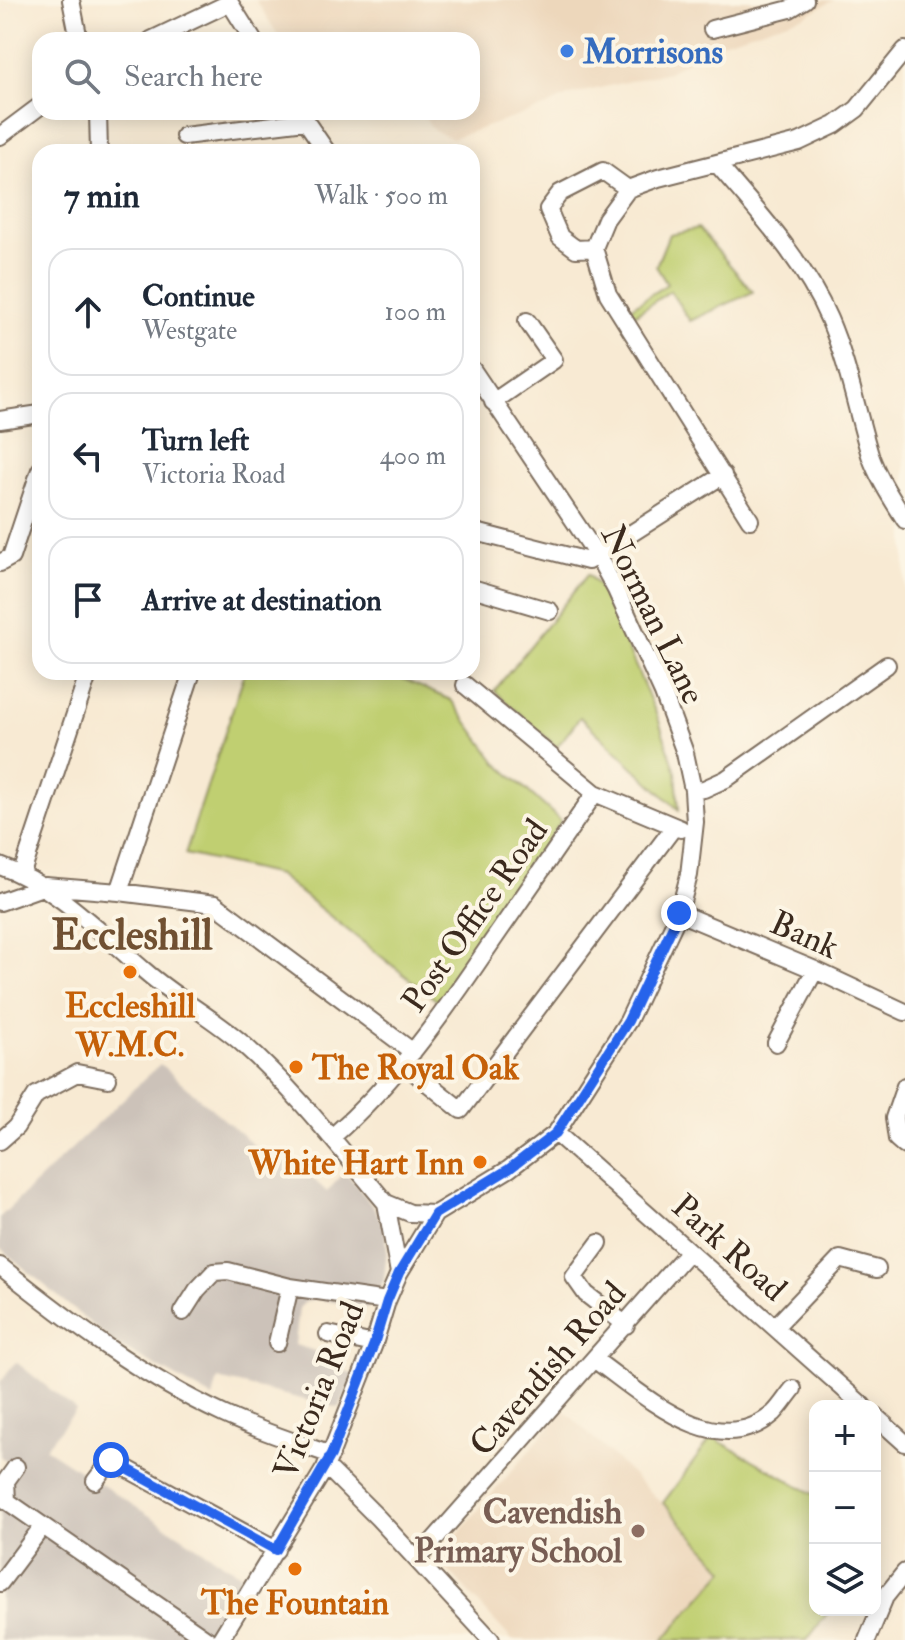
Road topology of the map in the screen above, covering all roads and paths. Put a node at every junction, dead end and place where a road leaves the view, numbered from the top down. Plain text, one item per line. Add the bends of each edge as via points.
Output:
1 (71, 0) edge
2 (805, 0) edge
3 (229, 2) edge
4 (712, 29) dead end
5 (77, 32) edge
6 (167, 32) edge
7 (248, 32) edge
8 (903, 61) edge
9 (32, 112) edge
10 (98, 120) edge
11 (278, 120) edge
12 (305, 120) edge
13 (0, 136) edge
14 (184, 136) dead end
15 (99, 144) edge
16 (321, 144) edge
17 (718, 165) junction
18 (628, 189) junction
19 (594, 248) junction
20 (527, 321) dead end
21 (480, 382) edge
22 (493, 402) junction
23 (32, 415) edge
24 (0, 420) edge
25 (723, 475) junction
26 (32, 494) edge
27 (750, 520) dead end
28 (905, 520) edge
29 (480, 533) edge
30 (597, 555) junction
31 (0, 563) edge
32 (480, 590) edge
33 (550, 611) dead end
34 (887, 665) dead end
35 (86, 680) edge
36 (189, 680) edge
37 (465, 685) dead end
38 (693, 790) junction
39 (595, 793) junction
40 (674, 827) junction
41 (694, 833) junction
42 (0, 866) edge
43 (22, 873) junction
44 (45, 886) junction
45 (119, 892) junction
46 (0, 902) edge
47 (679, 913) junction
48 (815, 970) junction
49 (905, 1012) edge
50 (776, 1043) dead end
51 (408, 1058) junction
52 (108, 1079) dead end
53 (905, 1086) edge
54 (556, 1133) junction
55 (332, 1137) junction
56 (0, 1141) edge
57 (905, 1146) edge
58 (386, 1203) junction
59 (435, 1214) junction
60 (599, 1243) dead end
61 (689, 1251) junction
62 (0, 1266) edge
63 (877, 1269) dead end
64 (399, 1273) junction
65 (290, 1287) junction
66 (387, 1301) junction
67 (183, 1312) dead end
68 (626, 1325) junction
69 (775, 1327) junction
70 (328, 1334) dead end
71 (277, 1343) dead end
72 (374, 1344) junction
73 (595, 1360) junction
74 (793, 1389) dead end
75 (856, 1400) edge
76 (881, 1421) edge
77 (905, 1443) edge
78 (328, 1462) junction
79 (16, 1467) dead end
80 (95, 1481) dead end
81 (42, 1527) junction
82 (276, 1550) junction
83 (417, 1559) junction
84 (905, 1572) edge
85 (0, 1583) edge
86 (489, 1639) edge
87 (208, 1640) edge
88 (220, 1640) edge
89 (867, 1640) edge

1 - 5 street
2 - 4 street via 790,9
3 - 6 street
3 - 7 street
8 - 17 street via 835,125 799,142
9 - 13 street
10 - 15 street
11 - 14 street
12 - 16 street
17 - 18 street
17 - 28 street via 809,279 848,367 871,458
18 - 19 street via 606,219
18 - 19 street via 603,171 560,193 548,209 560,237 576,249
19 - 25 street via 608,294
20 - 22 street via 554,360
21 - 22 street, Norman Lane
22 - 30 street, Norman Lane
23 - 24 street
25 - 27 street
25 - 30 street
26 - 31 street via 11,557
29 - 30 street via 588,561
30 - 38 street, Norman Lane via 663,693
32 - 33 street
34 - 38 street via 726,779
35 - 43 street
36 - 45 street
37 - 39 street
38 - 41 street, Norman Lane
39 - 40 street
39 - 51 street, Post Office Road
40 - 41 street
40 - 51 street via 461,1110
41 - 47 street, Norman Lane
42 - 43 street
43 - 44 street
44 - 45 street
44 - 46 street
44 - 55 street via 162,986 240,1041
45 - 51 street via 215,904
47 - 48 street, Bank
47 - 54 street, Victoria Road via 628,1021
48 - 49 street, Bank
48 - 50 street
51 - 55 street, Post Office Road
52 - 56 street via 77,1073 36,1095
53 - 57 street via 894,1118 897,1139
54 - 59 street, Victoria Road
54 - 61 street, Park Road
55 - 58 street
58 - 59 street via 410,1213
58 - 64 street
59 - 64 street, Victoria Road
60 - 68 street via 574,1277 586,1294
61 - 68 street, Cavendish Road
61 - 69 street, Park Road
62 - 78 street via 81,1331 140,1369
63 - 69 street via 840,1259
64 - 66 street, Victoria Road
65 - 66 street
65 - 67 street via 214,1272
65 - 71 street
66 - 72 street, Victoria Road
68 - 73 street, Cavendish Road
69 - 75 street, Park Road
70 - 72 street
72 - 78 street, Victoria Road
73 - 74 street via 660,1406 706,1430 732,1432 752,1426 774,1413
73 - 83 street, Cavendish Road
76 - 77 street
78 - 82 street, Victoria Road
78 - 83 street
79 - 81 street via 6,1481 7,1501
80 - 82 street via 111,1460
81 - 85 street
81 - 87 street
82 - 88 street, Victoria Road
83 - 86 street
84 - 89 street via 885,1597

